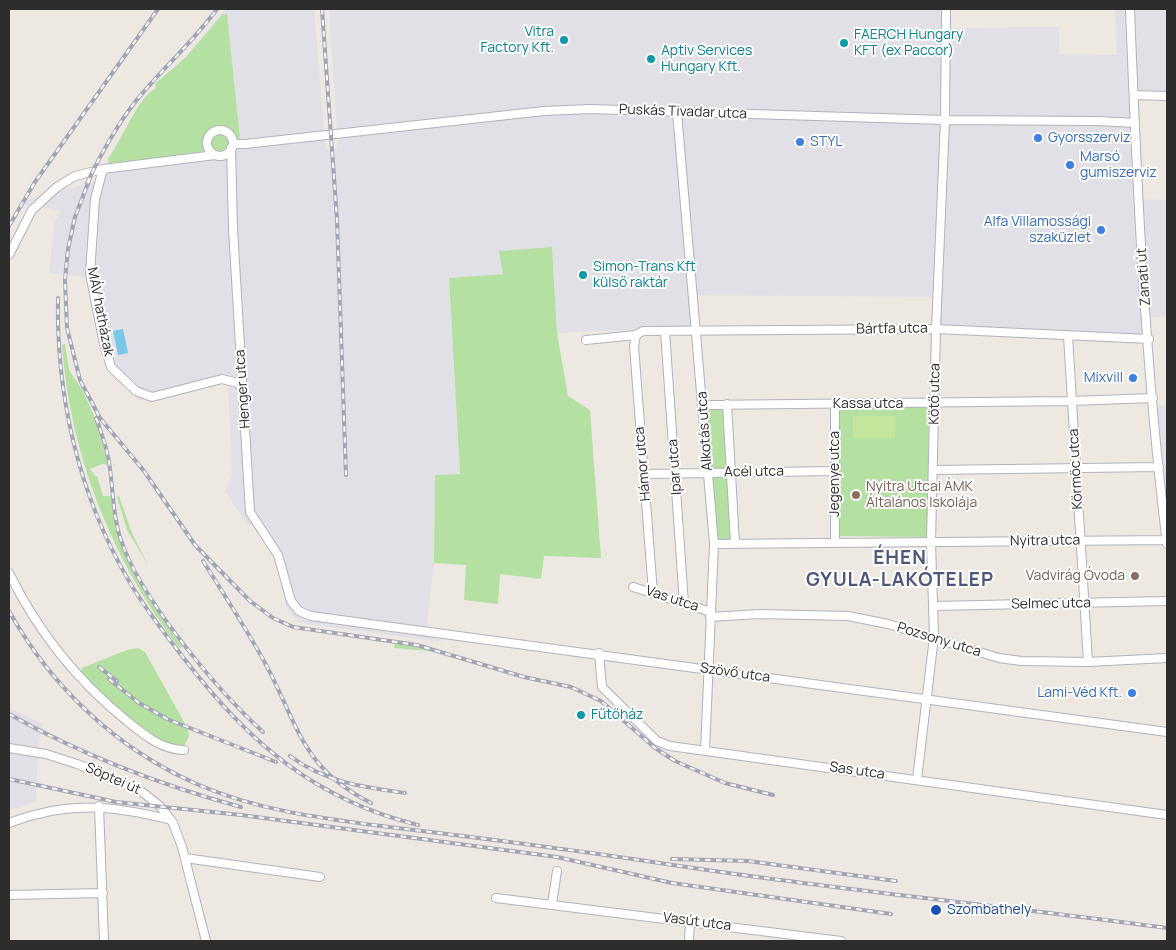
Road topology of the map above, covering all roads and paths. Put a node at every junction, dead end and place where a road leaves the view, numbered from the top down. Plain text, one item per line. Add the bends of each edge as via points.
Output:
1 (946, 9) edge
2 (1130, 9) edge
3 (1134, 95) junction
4 (1167, 96) edge
5 (677, 112) junction
6 (945, 120) junction
7 (1135, 123) junction
8 (232, 146) junction
9 (216, 155) junction
10 (103, 169) junction
11 (9, 255) edge
12 (936, 329) junction
13 (665, 331) junction
14 (696, 332) junction
15 (636, 335) junction
16 (1068, 336) junction
17 (1149, 339) junction
18 (586, 340) dead end
19 (243, 390) junction
20 (1153, 398) junction
21 (1072, 401) junction
22 (934, 403) junction
23 (727, 404) junction
24 (835, 404) junction
25 (704, 405) junction
26 (1076, 468) junction
27 (1158, 468) junction
28 (933, 470) junction
29 (835, 471) junction
30 (730, 472) junction
31 (675, 473) junction
32 (708, 473) junction
33 (644, 474) junction
34 (1080, 540) junction
35 (1167, 540) edge
36 (931, 542) junction
37 (835, 543) junction
38 (714, 544) junction
39 (735, 544) junction
40 (1167, 544) edge
41 (9, 573) edge
42 (633, 587) dead end
43 (653, 593) junction
44 (1167, 601) edge
45 (1084, 603) junction
46 (684, 604) junction
47 (934, 606) junction
48 (304, 614) joint
49 (711, 614) junction
50 (934, 637) junction
51 (599, 654) junction
52 (1167, 658) edge
53 (1088, 662) junction
54 (707, 669) junction
55 (927, 700) junction
56 (1167, 732) edge
57 (9, 748) edge
58 (184, 750) dead end
59 (704, 751) junction
60 (917, 779) junction
61 (99, 806) junction
62 (1167, 815) edge
63 (171, 820) junction
64 (9, 823) edge
65 (185, 858) junction
66 (557, 871) dead end
67 (320, 877) dead end
68 (102, 893) junction
69 (9, 895) edge
70 (496, 898) dead end
71 (552, 904) junction
72 (690, 921) junction
73 (104, 941) edge
74 (206, 941) edge
75 (689, 941) edge
76 (841, 941) edge

1 - 6 street, Kötő utca
2 - 3 street, Zanati út
3 - 4 street
3 - 7 street, Zanati út
5 - 6 street, Puskás Tivadar utca
5 - 8 street, Puskás Tivadar utca via 544,111
5 - 14 street, Alkotás utca
6 - 7 street, Puskás Tivadar utca
6 - 12 street, Kötő utca
7 - 17 street, Zanati út
8 - 9 street, Puskás Tivadar utca via 226,154
8 - 9 street via 228,133 215,132 208,144 209,150
8 - 19 street, Henger utca via 233,229
9 - 10 street, Puskás Tivadar utca
10 - 11 street, Puskás Tivadar utca via 75,176 46,196 26,220
10 - 19 street, MÁV hatházak via 95,199 90,274 111,367 136,391 152,397 222,379 238,383
12 - 14 street, Bártfa utca
12 - 16 street, Bártfa utca
12 - 22 street, Kötő utca
13 - 14 street, Bártfa utca
13 - 15 street, Bártfa utca via 643,331
13 - 31 street, Ipar utca
14 - 25 street, Alkotás utca
15 - 18 street, Bártfa utca
15 - 33 street, Hámor utca via 634,346
16 - 17 street, Bártfa utca
16 - 21 street, Körmöc utca
17 - 20 street, Zanati út
19 - 48 street, Henger utca via 250,512 278,555 291,601
20 - 21 street, Kassa utca
20 - 27 street, Zanati út
21 - 22 street, Kassa utca
21 - 26 street, Körmöc utca
22 - 24 street, Kassa utca
22 - 28 street, Kötő utca
23 - 24 street, Kassa utca
23 - 25 street, Kassa utca
23 - 30 street, Alkotás utca
24 - 29 street, Jegenye utca
25 - 32 street, Alkotás utca
26 - 27 street
26 - 28 street
26 - 34 street, Körmöc utca
27 - 35 street, Zanati út
28 - 36 street, Kötő utca
29 - 30 street, Acél utca
29 - 37 street, Jegenye utca
30 - 32 street, Acél utca
30 - 39 street, Alkotás utca
31 - 32 street, Acél utca
31 - 33 street, Acél utca
31 - 46 street, Ipar utca
32 - 38 street, Alkotás utca
33 - 43 street, Hámor utca
34 - 35 street, Nyitra utca
34 - 36 street, Nyitra utca
34 - 45 street, Körmöc utca
35 - 40 street, Zanati út
36 - 37 street, Nyitra utca
36 - 47 street, Kötő utca
37 - 39 street, Nyitra utca
38 - 39 street, Nyitra utca
38 - 49 street, Alkotás utca
41 - 58 street via 41,631 87,687 149,737 170,749
42 - 43 street, Vas utca
43 - 46 street, Vas utca
44 - 45 street, Selmec utca
45 - 47 street, Selmec utca
45 - 53 street, Körmöc utca
46 - 49 street, Vas utca
47 - 50 street, Kötő utca
48 - 51 street, Szövő utca
49 - 50 street, Pozsony utca via 848,616
49 - 54 street, Alkotás utca
50 - 53 street, Pozsony utca via 1012,660
50 - 55 street, Kötő utca
51 - 54 street, Szövő utca
51 - 59 street, Sas utca via 602,687 652,736 670,746
52 - 53 street, Pozsony utca
54 - 55 street, Szövő utca
54 - 59 street, Alkotás utca
55 - 56 street, Szövő utca
55 - 60 street, Kötő utca
57 - 63 street, Söptei út via 61,758 115,780 150,797
59 - 60 street, Sas utca
60 - 62 street, Sas utca
61 - 63 street
61 - 64 street via 53,810
61 - 68 street
63 - 65 street, Söptei út
65 - 67 street
65 - 74 street, Söptei út
66 - 71 street
68 - 69 street
68 - 73 street
70 - 71 street, Vasút utca
71 - 72 street, Vasút utca
72 - 75 street
72 - 76 street, Vasút utca

